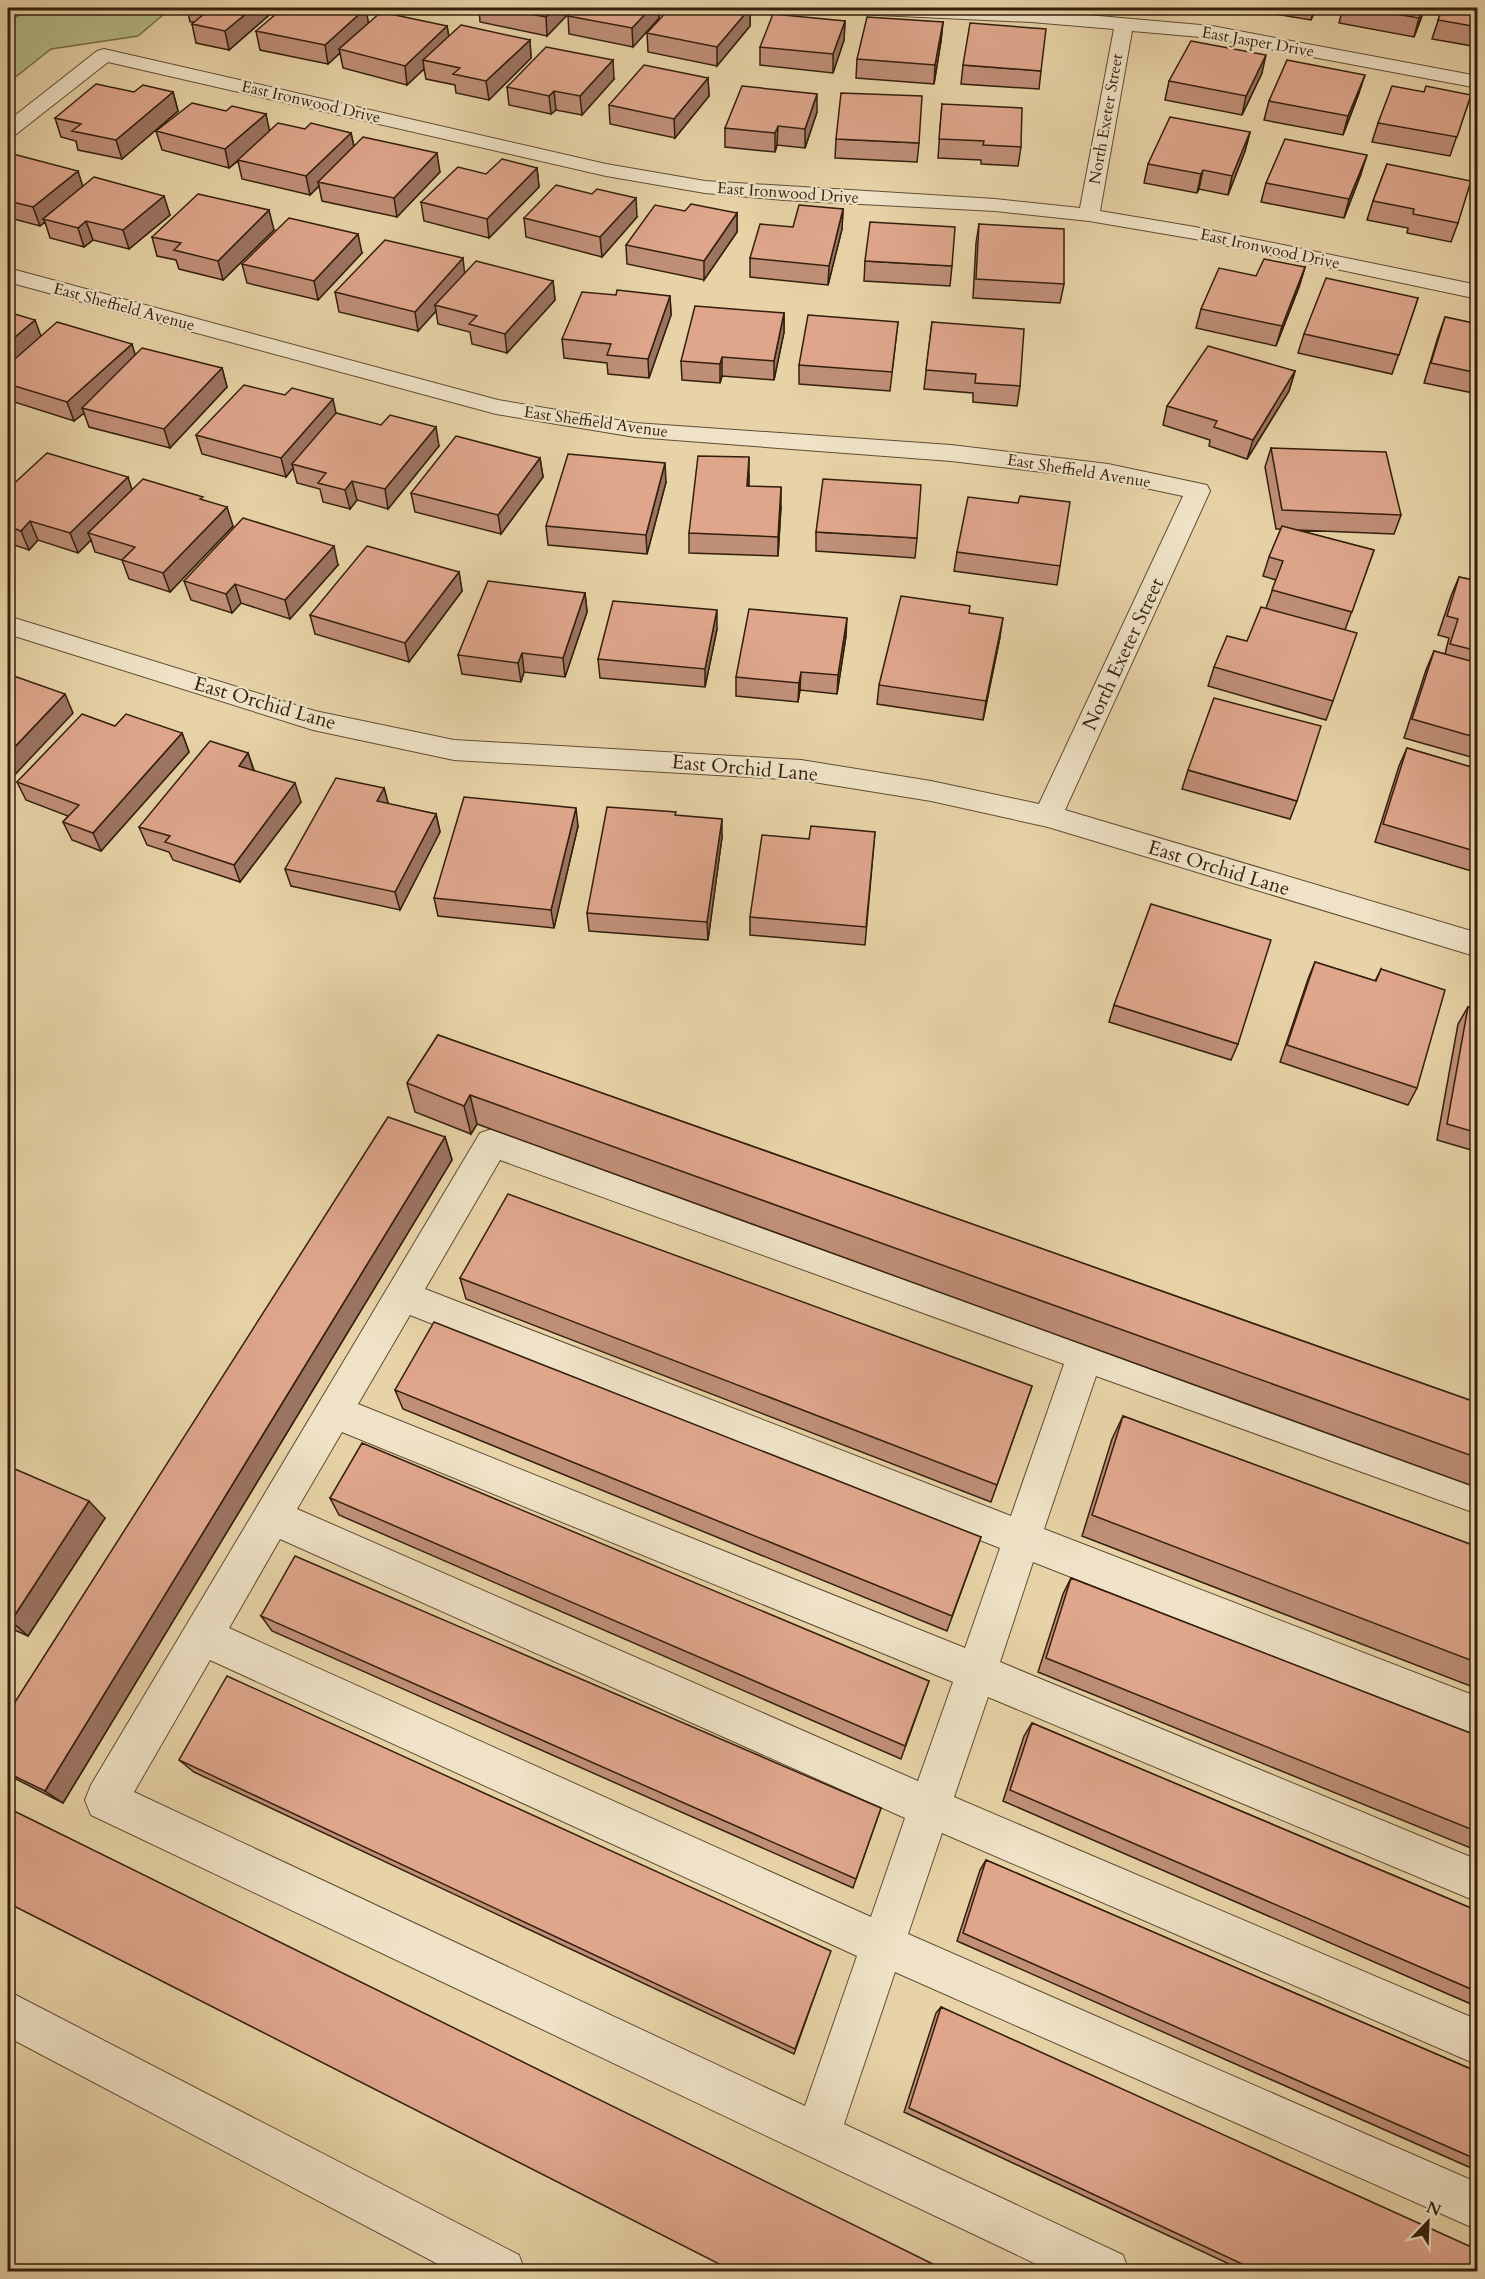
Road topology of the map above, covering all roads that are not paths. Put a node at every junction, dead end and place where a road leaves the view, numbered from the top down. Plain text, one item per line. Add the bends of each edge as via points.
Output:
1 (857, 8) edge
2 (1124, 24) junction
3 (1478, 82) edge
4 (8, 131) edge
5 (1089, 215) junction
6 (8, 275) edge
7 (1478, 292) edge
8 (1198, 491) joint
9 (8, 625) edge
10 (1048, 816) junction
11 (1478, 945) edge
12 (401, 1296) junction
13 (1085, 1355) junction
14 (334, 1411) junction
15 (1478, 1496) edge
16 (272, 1517) junction
17 (1022, 1539) junction
18 (201, 1636) junction
19 (976, 1672) junction
20 (1478, 1718) edge
21 (929, 1807) junction
22 (1478, 1881) edge
23 (883, 1945) junction
24 (8, 2013) edge
25 (1478, 2043) edge
26 (817, 2136) junction
27 (1478, 2207) edge
28 (502, 2271) edge
29 (1106, 2271) edge

1 - 2 street, East Jasper Drive
2 - 3 street, East Jasper Drive via 1212,33
2 - 5 street, North Exeter Street
4 - 5 street, East Ironwood Drive via 104,55 606,170 784,194 994,205
5 - 7 street, East Ironwood Drive
6 - 8 street, East Sheffield Avenue via 496,407 635,430 951,453 1108,472
8 - 10 street, North Exeter Street
9 - 10 street, East Orchid Lane via 313,720 454,750 801,770 931,790
10 - 11 street, East Orchid Lane
12 - 13 street via 492,1143
12 - 14 street
12 - 17 street
13 - 15 street
13 - 17 street
14 - 16 street
14 - 19 street
16 - 18 street
16 - 21 street
17 - 19 street
17 - 20 street
18 - 23 street
18 - 26 street via 106,1800
19 - 21 street
19 - 22 street
21 - 23 street
21 - 25 street
23 - 26 street
23 - 27 street
24 - 28 street
26 - 29 street

